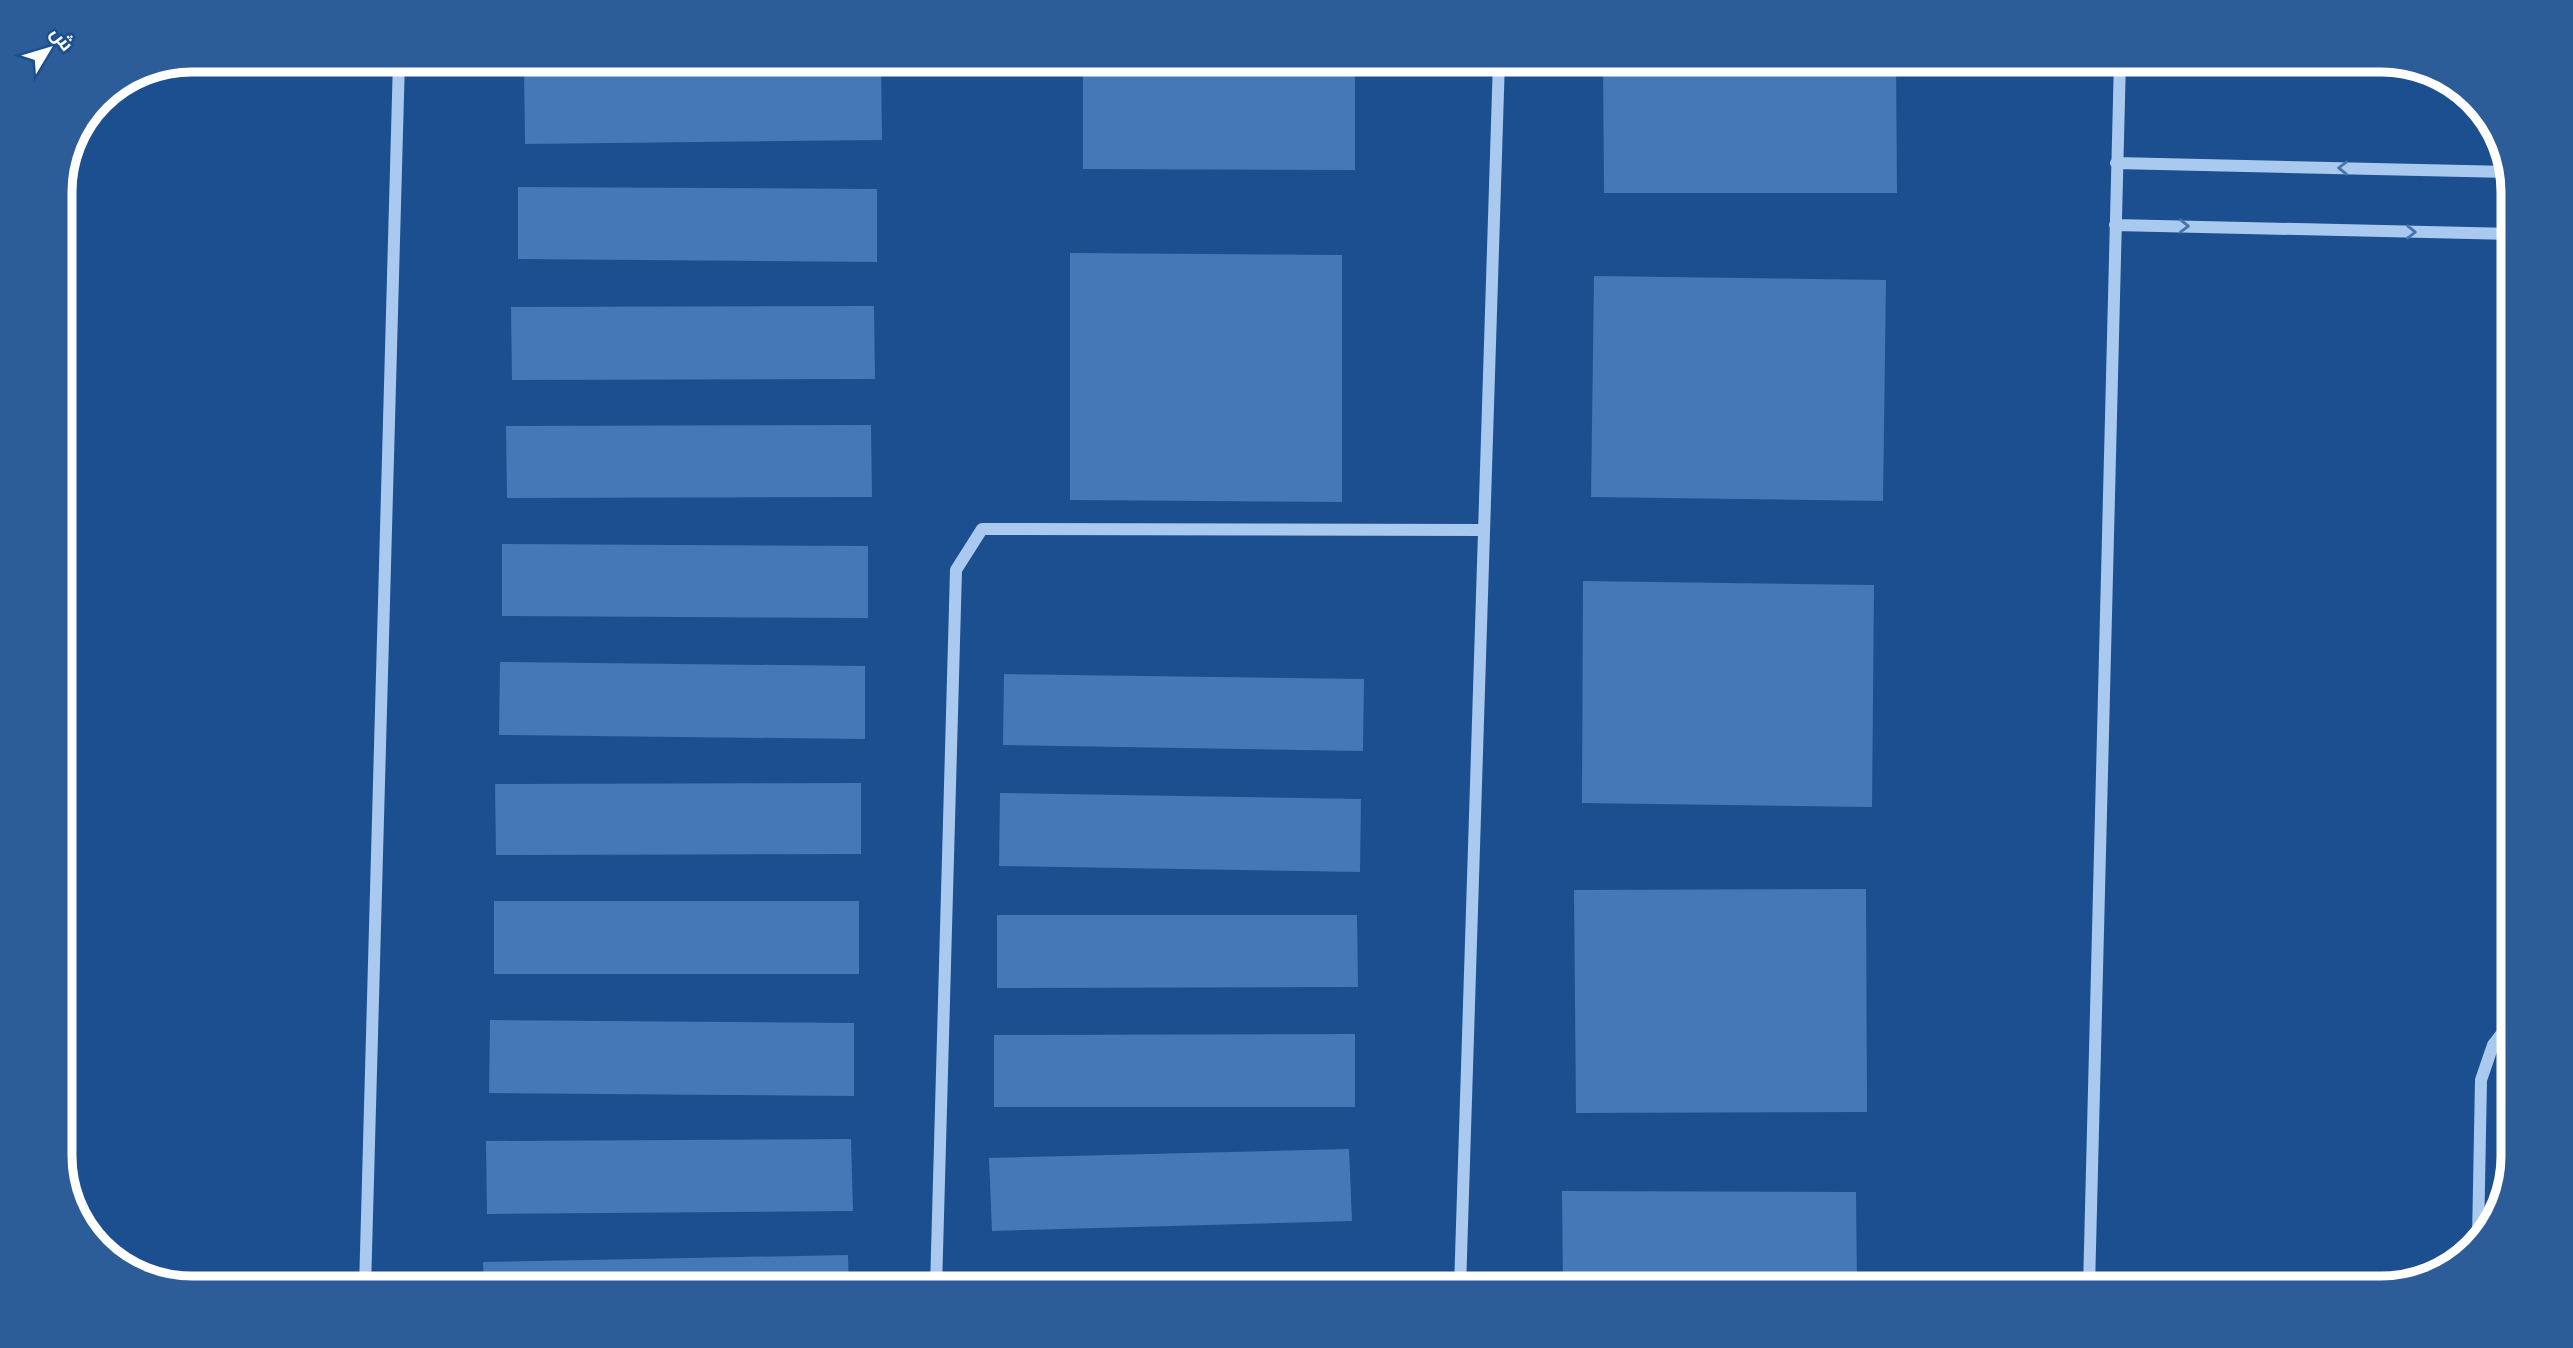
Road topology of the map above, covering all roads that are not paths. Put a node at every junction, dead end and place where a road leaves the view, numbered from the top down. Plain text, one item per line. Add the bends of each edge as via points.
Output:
1 (399, 72) edge
2 (1499, 72) edge
3 (2120, 72) edge
4 (2116, 163) junction
5 (2499, 172) edge
6 (2115, 225) junction
7 (2501, 234) edge
8 (1484, 530) junction
9 (2501, 1035) edge
10 (2478, 1226) edge
11 (365, 1276) edge
12 (936, 1276) edge
13 (1460, 1276) edge
14 (2089, 1276) edge

1 - 11 street
2 - 8 street
3 - 4 street
5 -> 4 street
4 - 6 street
6 -> 7 street
6 - 14 street
8 - 12 street via 982,529 956,570
8 - 13 street
9 - 10 street via 2481,1080

